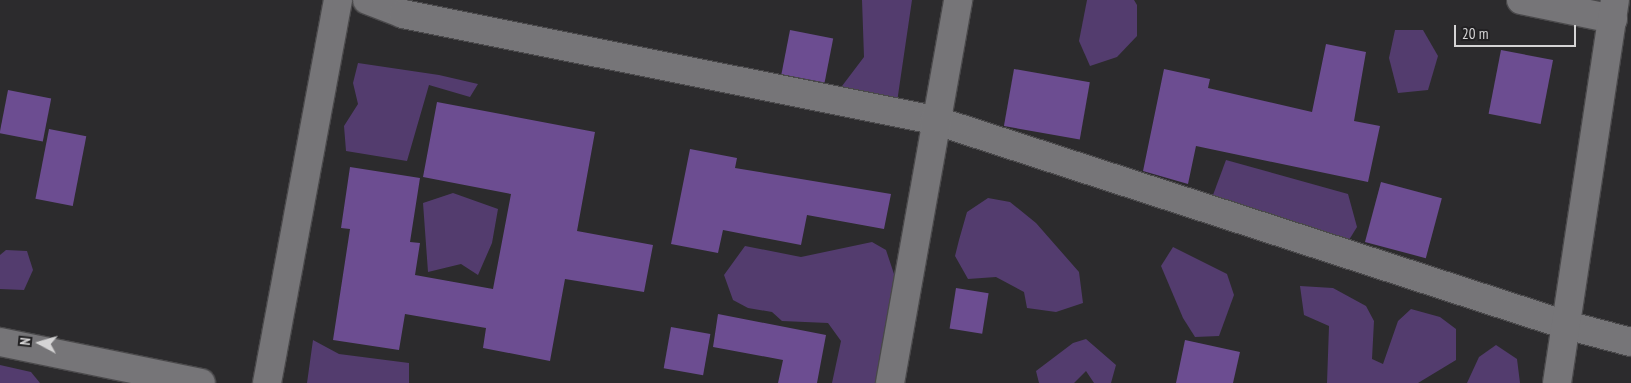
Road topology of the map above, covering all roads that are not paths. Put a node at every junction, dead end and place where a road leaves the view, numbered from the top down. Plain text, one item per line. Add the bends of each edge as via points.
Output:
1 (338, 0) edge
2 (367, 0) edge
3 (958, 0) edge
4 (1520, 0) edge
5 (1614, 10) edge
6 (934, 120) junction
7 (1566, 325) junction
8 (0, 342) edge
9 (1631, 342) edge
10 (200, 383) edge
11 (267, 383) edge
12 (890, 383) edge
13 (1557, 383) edge

1 - 11 street
2 - 6 street via 403,14
3 - 6 street
4 - 5 street
5 - 7 street
6 - 7 street
6 - 12 street
7 - 9 street
7 - 13 street
8 - 10 street

